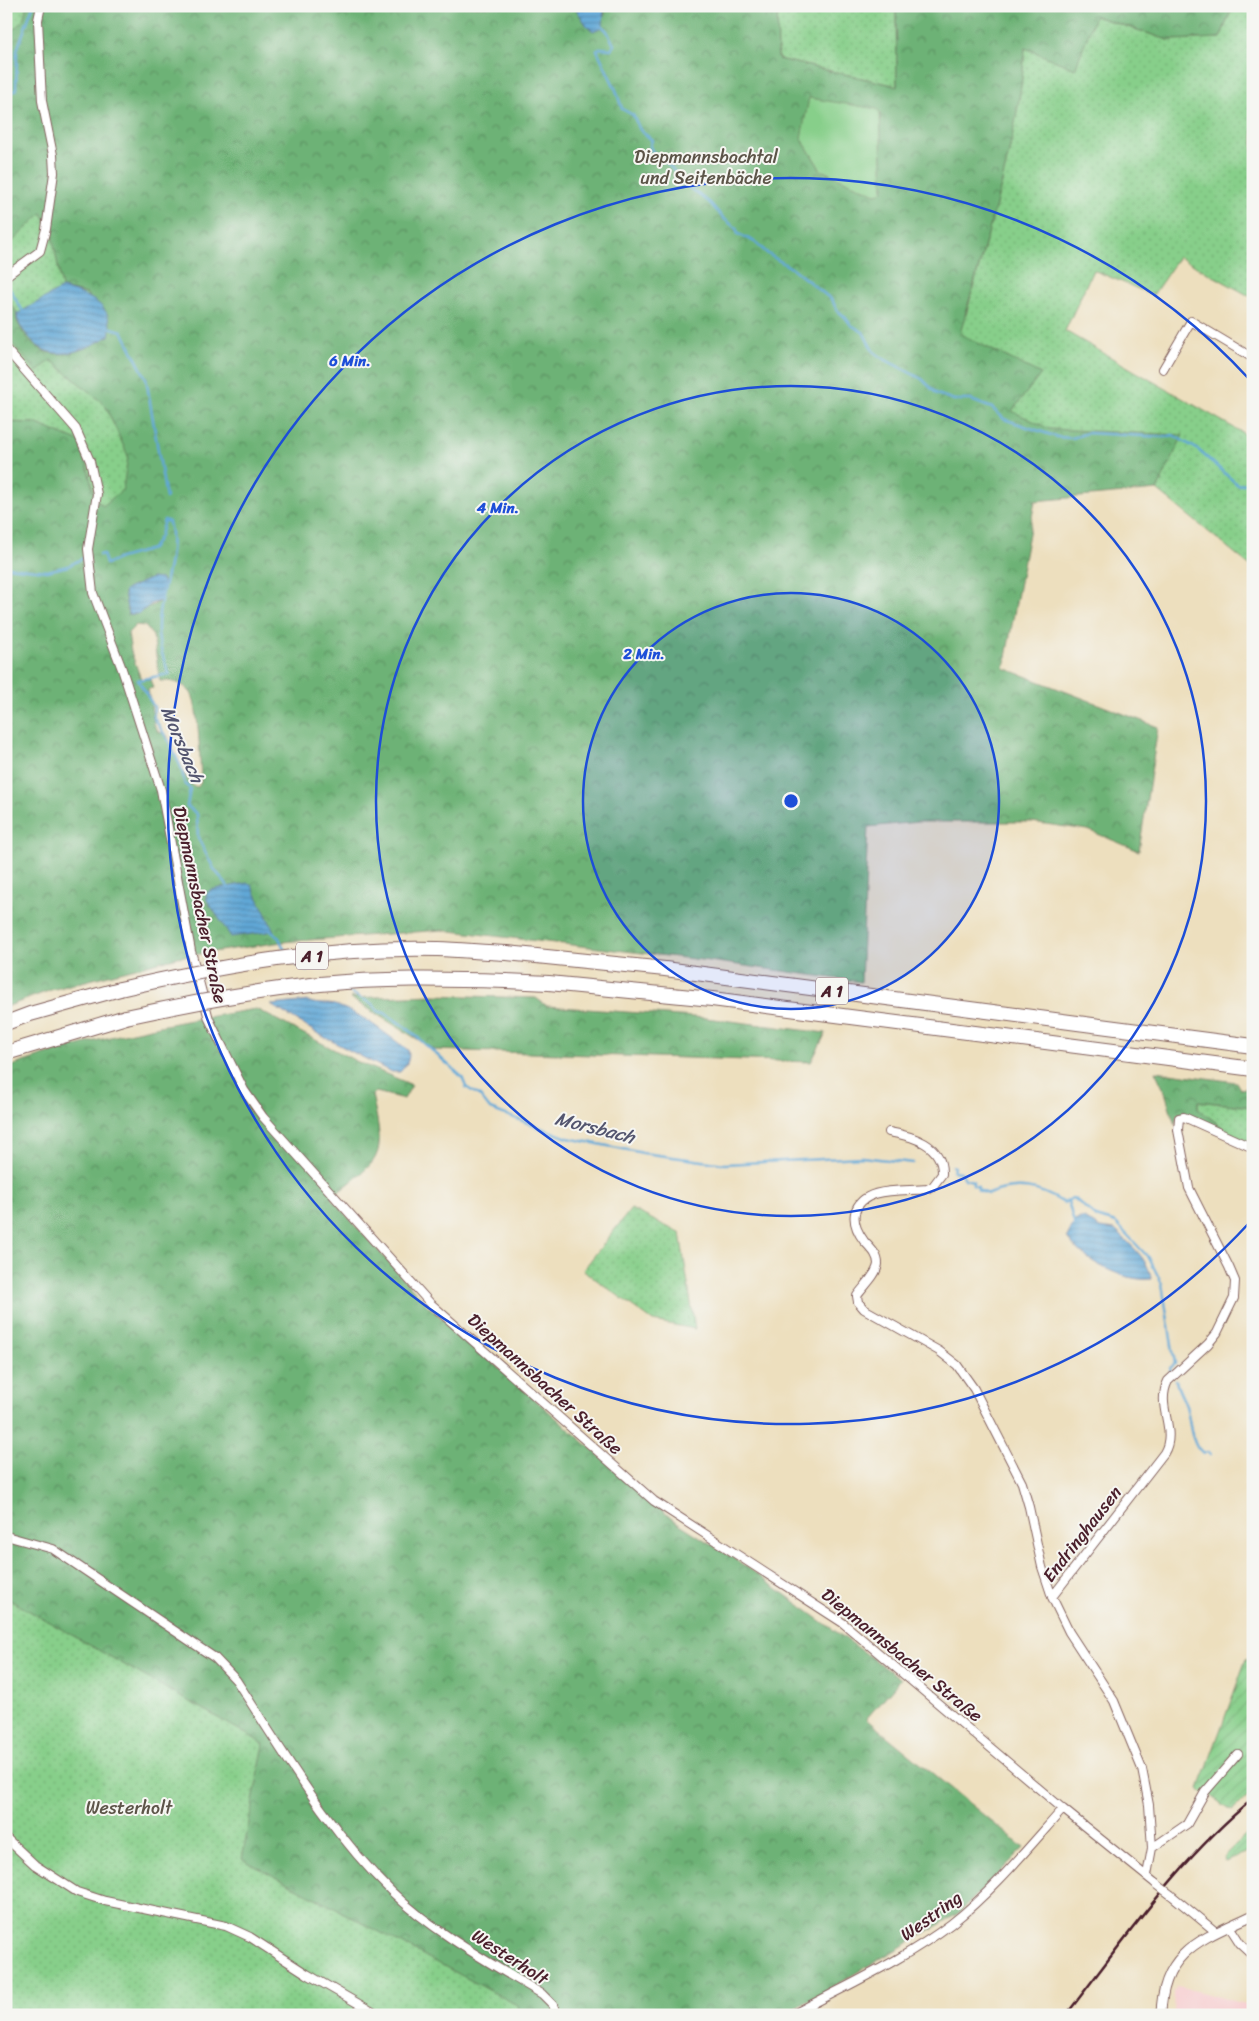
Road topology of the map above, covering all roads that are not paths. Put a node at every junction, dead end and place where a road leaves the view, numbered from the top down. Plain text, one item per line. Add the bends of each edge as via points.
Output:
1 (41, 6) edge
2 (7, 276) edge
3 (6, 349) edge
4 (1253, 358) edge
5 (1163, 369) dead end
6 (6, 1023) edge
7 (1253, 1046) edge
8 (6, 1053) edge
9 (1253, 1069) edge
10 (889, 1132) dead end
11 (1253, 1148) edge
12 (6, 1536) edge
13 (1052, 1597) junction
14 (1238, 1754) dead end
15 (1063, 1809) junction
16 (6, 1838) edge
17 (1152, 1848) junction
18 (1150, 1878) junction
19 (1253, 1915) edge
20 (1229, 1926) junction
21 (1216, 1932) junction
22 (1253, 1955) edge
23 (378, 2015) edge
24 (557, 2015) edge
25 (792, 2015) edge
26 (1161, 2015) edge

1 - 2 street via 38,20 40,73 53,155 53,192 40,251
3 - 15 street, Diepmannsbacher Straße via 76,429 90,461 97,494 89,541 93,593 161,790 191,951 209,1019 244,1090 263,1118 430,1303 654,1501 843,1623
4 - 5 street via 1191,321
6 - 7 highway, A 1, bridge via 120,989 234,966 358,952 436,949 665,969
8 - 9 highway, A 1, bridge via 126,1017 196,1002 322,984 438,979 568,985 712,999
10 - 13 street, Endringhausen via 916,1138 929,1146 940,1159 942,1174 927,1189 879,1193 859,1203 854,1217 856,1226 878,1264 857,1296 858,1302 869,1312 944,1354 957,1365 974,1389 1025,1491
11 - 13 street, Endringhausen via 1184,1117 1179,1118 1189,1188 1234,1281 1232,1304 1213,1338 1164,1388 1163,1406 1171,1436 1164,1453
12 - 24 street, Westerholt via 53,1549 215,1658 236,1680 340,1834 391,1891 422,1917 542,1994 553,2005
13 - 17 street via 1070,1632 1110,1694 1133,1744 1146,1785
14 - 17 street via 1205,1792 1187,1824
15 - 18 street, Diepmannsbacher Straße
15 - 25 street, Westring via 1011,1867 952,1923 882,1968
16 - 23 street via 35,1864 77,1892 105,1901 226,1926 250,1937
17 - 18 street
18 - 21 street, Diepmannsbacher Straße, bridge
19 - 20 street
20 - 21 street
20 - 22 street
21 - 26 street via 1195,1944 1176,1962 1165,1981

